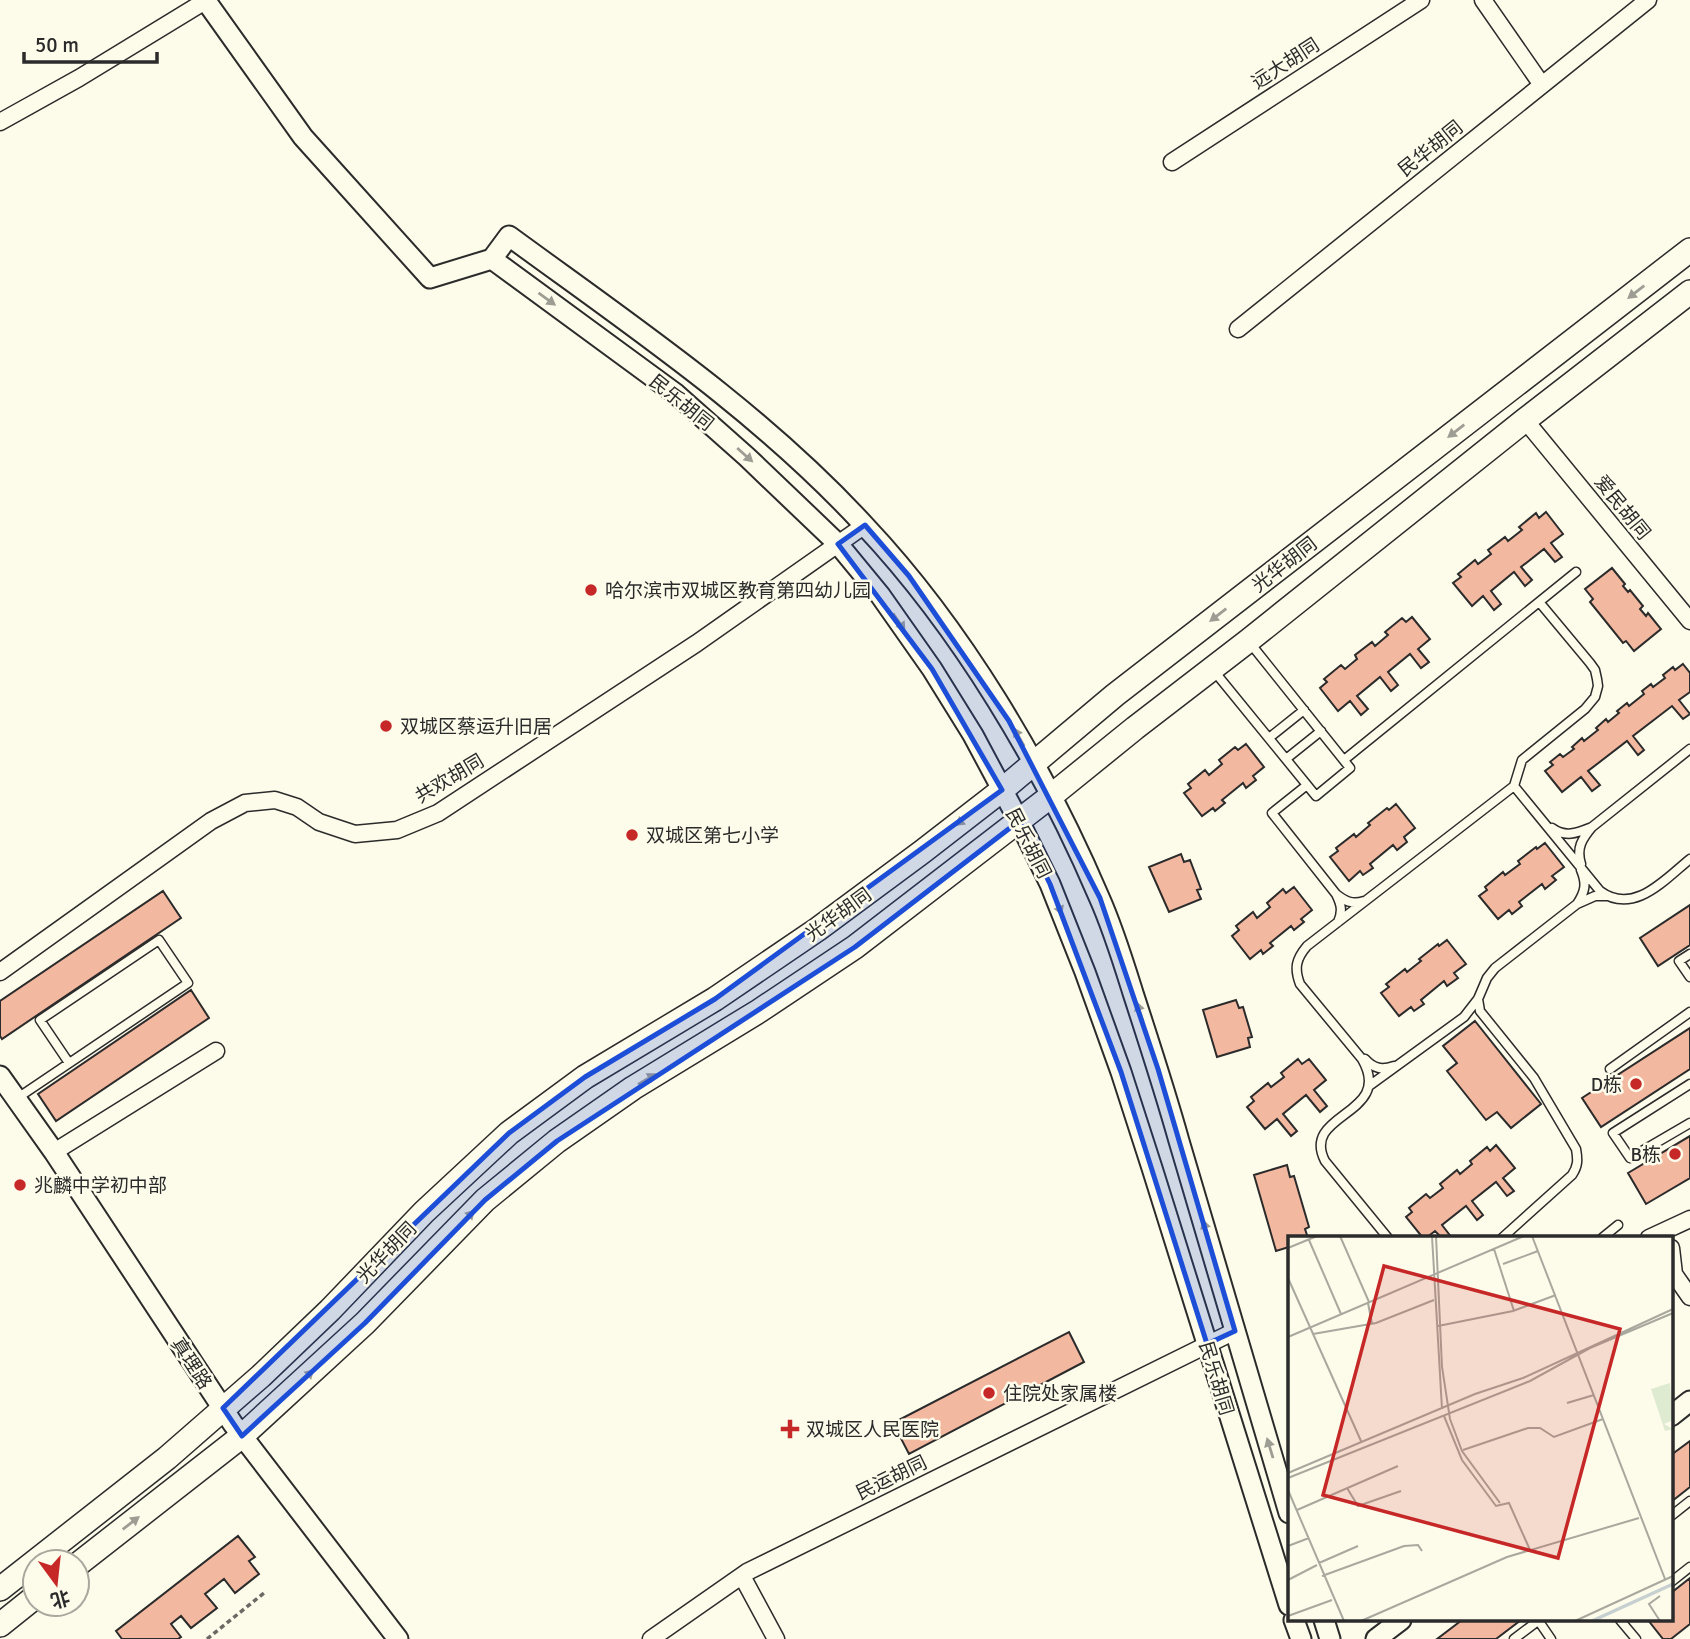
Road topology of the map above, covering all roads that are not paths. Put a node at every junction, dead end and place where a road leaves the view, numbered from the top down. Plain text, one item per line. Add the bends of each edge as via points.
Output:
1 (206, 0) edge
2 (1421, 0) edge
3 (1483, 0) edge
4 (1648, 0) edge
5 (1542, 85) junction
6 (0, 122) edge
7 (1172, 162) dead end
8 (1690, 250) edge
9 (492, 259) junction
10 (1690, 292) edge
11 (1238, 329) dead end
12 (1525, 420) junction
13 (865, 526) junction
14 (838, 544) junction
15 (1576, 572) dead end
16 (1540, 603) junction
17 (1690, 621) edge
18 (1248, 641) junction
19 (1212, 669) junction
20 (1304, 710) junction
21 (1321, 732) junction
22 (1269, 738) junction
23 (1690, 750) edge
24 (1286, 759) junction
25 (1344, 760) junction
26 (1034, 764) junction
27 (1307, 785) junction
28 (1514, 786) junction
29 (1002, 790) junction
30 (1051, 796) junction
31 (1019, 821) junction
32 (1546, 823) junction
33 (1592, 827) junction
34 (1690, 859) edge
35 (1580, 866) junction
36 (1336, 894) junction
37 (1608, 897) junction
38 (1370, 899) junction
39 (1577, 904) junction
40 (1338, 923) junction
41 (1690, 954) edge
42 (0, 972) edge
43 (1690, 977) edge
44 (1478, 999) junction
45 (1690, 1012) edge
46 (1337, 1029) junction
47 (216, 1051) dead end
48 (69, 1063) junction
49 (1400, 1064) junction
50 (1610, 1069) dead end
51 (0, 1076) edge
52 (1690, 1084) edge
53 (1369, 1086) junction
54 (16, 1099) junction
55 (1690, 1123) edge
56 (54, 1152) junction
57 (1690, 1219) edge
58 (1618, 1225) dead end
59 (1669, 1234) edge
60 (1386, 1236) edge
61 (1505, 1236) edge
62 (1604, 1236) edge
63 (1672, 1257) edge
64 (1690, 1297) edge
65 (1235, 1331) junction
66 (1207, 1344) junction
67 (1690, 1401) edge
68 (223, 1408) junction
69 (1672, 1415) edge
70 (242, 1436) junction
71 (1286, 1485) edge
72 (1690, 1502) edge
73 (1288, 1512) edge
74 (1672, 1515) edge
75 (1265, 1530) junction
76 (91, 1554) edge
77 (1690, 1567) edge
78 (742, 1576) junction
79 (1672, 1581) edge
80 (0, 1589) edge
81 (1288, 1602) edge
82 (21, 1608) edge
83 (1295, 1622) edge
84 (1325, 1622) edge
85 (1398, 1622) edge
86 (1535, 1622) edge
87 (1539, 1622) edge
88 (1623, 1622) edge
89 (0, 1625) edge
90 (398, 1639) edge
91 (651, 1639) edge
92 (776, 1639) edge
93 (1300, 1639) edge
94 (1330, 1639) edge
95 (1376, 1639) edge
96 (1514, 1639) edge
97 (1551, 1639) edge
98 (1636, 1639) edge

1 - 6 street
1 - 9 street, 民乐胡同 via 303,137 430,278
2 - 7 street, 远大胡同
3 - 5 street
4 - 5 street, 民华胡同
5 - 11 street, 民华胡同
8 -> 26 main road, 光华胡同 via 1115,695
9 - 13 street, 民乐胡同 via 509,236 704,379 800,461
9 -> 14 street, 民乐胡同 via 676,394
10 - 12 main road, 光华胡同
12 - 17 street, 爱民胡同
12 - 18 main road, 光华胡同
13 - 14 street, 共欢胡同
26 -> 13 street, 民乐胡同 via 966,653
14 -> 29 street, 民乐胡同 via 932,669
14 - 42 street, 共欢胡同 via 438,813 397,830 355,834 275,800 245,803 211,821
15 - 16 lane
16 - 25 lane
16 - 28 lane via 1595,670 1597,691 1586,709 1522,760
18 - 19 main road, 光华胡同
18 - 20 lane
19 - 22 lane
19 - 30 main road, 光华胡同
20 - 21 lane
20 - 22 lane
21 - 24 lane
21 - 25 lane
22 - 24 lane
23 - 33 lane
24 - 27 lane
25 - 27 lane via 1350,768 1316,796
26 - 29 main road, 光华胡同
26 - 30 street, 民乐胡同
27 - 36 lane via 1272,813
28 - 32 lane
28 - 38 lane
29 - 31 street, 民乐胡同
29 -> 68 main road, 光华胡同 via 818,929 715,999 585,1077 509,1133 424,1212 330,1310
30 - 31 main road, 光华胡同
65 -> 30 street, 民乐胡同 via 1121,954
31 -> 66 street, 民乐胡同 via 1050,884 1121,1072
70 -> 31 main road, 光华胡同 via 365,1323 485,1200 557,1141 855,947
32 - 33 lane via 1570,835
32 - 35 lane
33 - 35 lane via 1579,845
34 - 37 lane via 1642,896
35 - 37 lane
35 - 39 lane via 1586,885
36 - 38 lane via 1351,903
36 - 40 lane via 1342,912
37 - 39 lane via 1595,895
38 - 40 lane
39 - 44 lane via 1495,968
40 - 46 lane via 1301,953 1296,974
41 - 43 lane via 1679,961
44 - 49 lane via 1464,1017
44 - 61 lane via 1480,1011 1534,1078 1578,1158 1572,1175
45 - 50 lane
46 - 49 lane via 1374,1067
46 - 53 lane via 1367,1067
47 - 56 street
48 - 48 lane via 188,983 159,940 40,1020
48 - 54 lane
49 - 53 lane
51 - 54 street, 真理路
52 - 55 lane via 1613,1133 1630,1158
53 - 60 lane via 1357,1106 1322,1135 1321,1153
54 - 56 street, 真理路
56 - 68 street, 真理路
57 - 59 street
58 - 62 lane
63 - 64 street via 1674,1274
65 - 66 street, 民运胡同
71 -> 65 street, 民乐胡同
66 - 75 street, 民乐胡同
66 - 78 street, 民运胡同
67 - 69 street
68 - 70 street, 真理路
68 - 80 main road, 光华胡同 via 167,1458
76 -> 70 main road, 光华胡同
70 - 90 street, 真理路
72 - 74 lane
73 - 75 street
75 - 81 street, 民乐胡同
77 - 79 lane
78 - 91 street, 民运胡同
78 - 92 street
82 - 89 main road
83 - 93 street
84 - 94 street
85 - 95 street
86 - 96 lane
87 - 97 lane
88 - 98 lane

